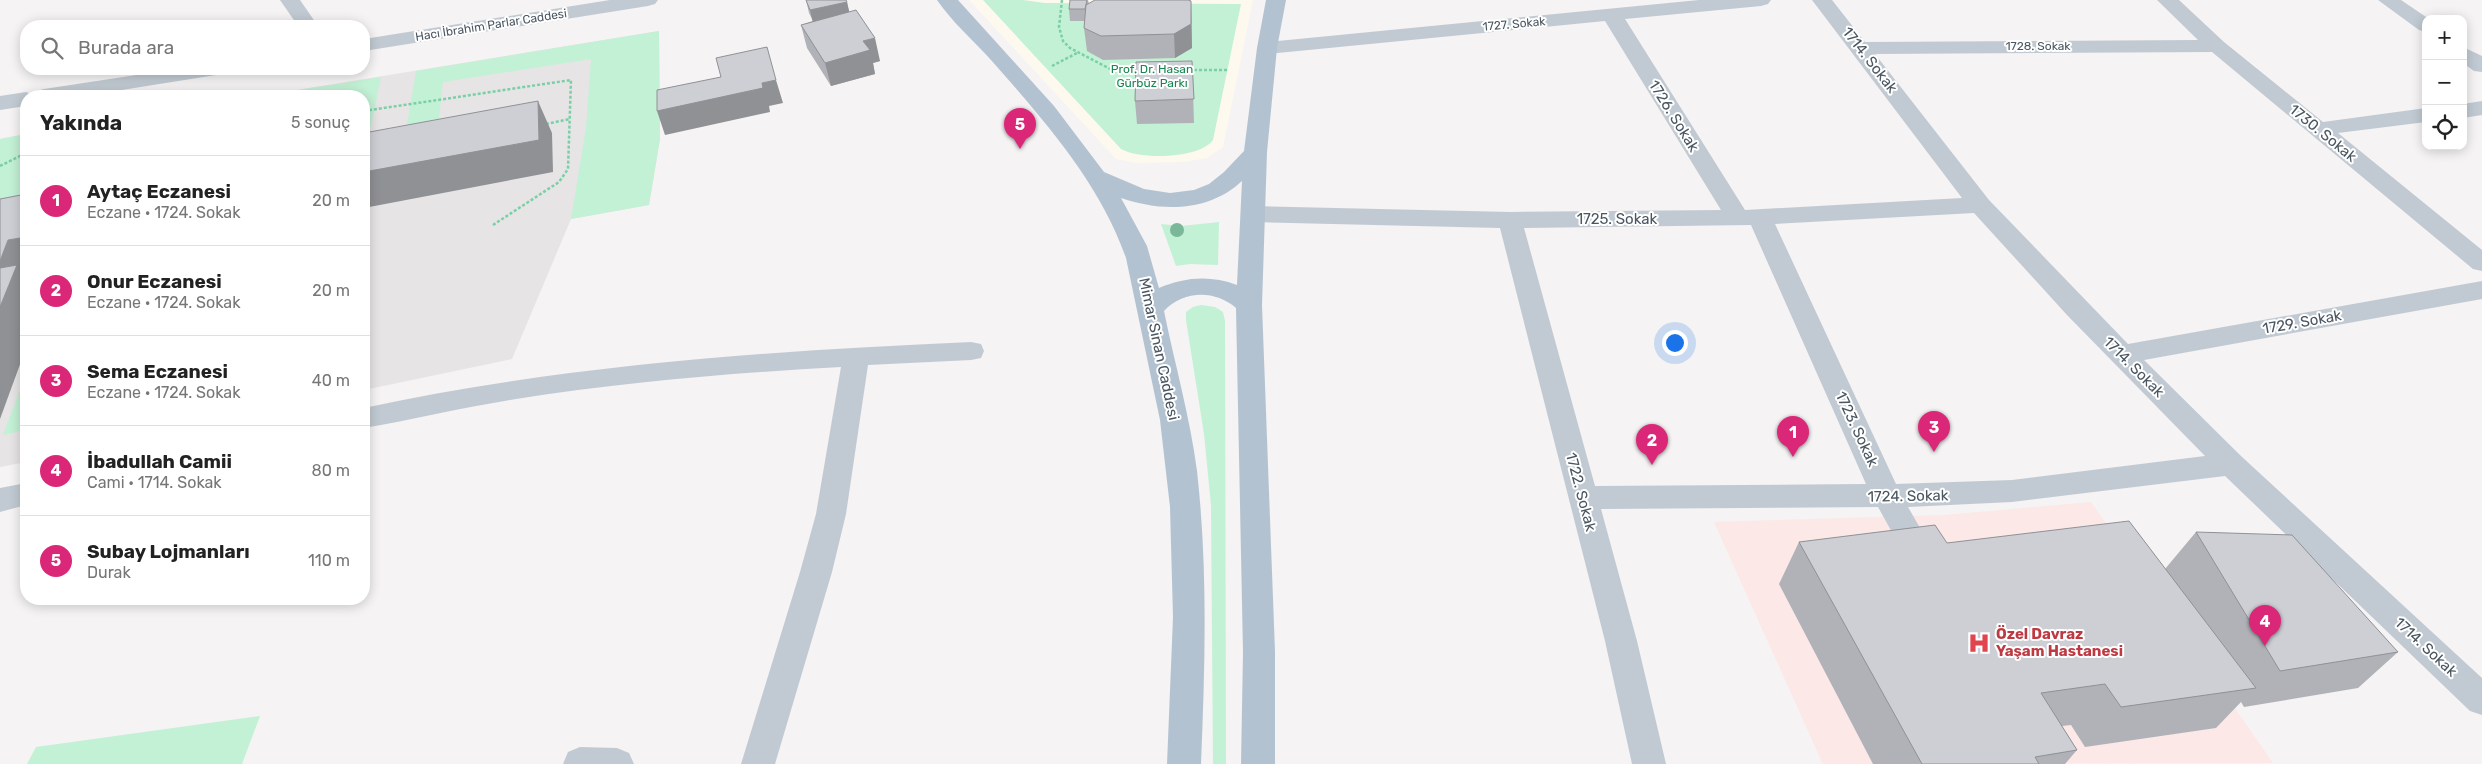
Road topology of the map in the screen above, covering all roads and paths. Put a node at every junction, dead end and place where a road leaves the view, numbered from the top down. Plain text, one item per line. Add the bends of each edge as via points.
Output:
1 (290, 0) edge
2 (648, 0) edge
3 (946, 0) edge
4 (1062, 0) edge
5 (1276, 0) edge
6 (1761, 0) edge
7 (1822, 0) edge
8 (2167, 0) edge
9 (2388, 0) edge
10 (592, 4) edge
11 (1611, 14) junction
12 (304, 20) edge
13 (2422, 23) edge
14 (370, 44) edge
15 (2216, 46) junction
16 (1267, 48) junction
17 (1860, 48) junction
18 (1078, 53) junction
19 (2467, 56) edge
20 (2482, 66) edge
21 (1045, 70) dead end
22 (1229, 70) dead end
23 (1144, 71) edge
24 (1182, 71) edge
25 (178, 75) edge
26 (82, 90) edge
27 (20, 100) edge
28 (0, 103) edge
29 (2482, 108) edge
30 (370, 110) edge
31 (2467, 110) edge
32 (2422, 116) edge
33 (570, 119) junction
34 (540, 125) edge
35 (2318, 129) junction
36 (1256, 152) junction
37 (20, 156) edge
38 (0, 166) edge
39 (1094, 176) junction
40 (1195, 197) junction
41 (1980, 204) junction
42 (1254, 214) junction
43 (1749, 218) junction
44 (1510, 220) junction
45 (493, 225) dead end
46 (2482, 263) edge
47 (2482, 290) edge
48 (1249, 305) junction
49 (1151, 309) junction
50 (970, 351) dead end
51 (2122, 355) junction
52 (856, 356) junction
53 (370, 417) edge
54 (2231, 464) junction
55 (20, 495) edge
56 (1888, 496) junction
57 (1582, 498) junction
58 (0, 500) edge
59 (1936, 582) edge
60 (2482, 700) edge
61 (580, 763) edge
62 (617, 764) edge
63 (758, 764) edge
64 (1184, 764) edge
65 (1258, 764) edge
66 (1649, 764) edge

1 - 12 street
2 - 10 street, Hacı İbrahim Parlar Caddesi
3 - 39 main road, Mimar Sinan Caddesi via 1042,106
4 - 18 path via 1060,34 1063,42
5 - 16 main road
6 - 11 street, 1727. Sokak
7 - 17 street, 1714. Sokak
8 - 15 street, 1730. Sokak
9 - 13 street
10 - 14 street, Hacı İbrahim Parlar Caddesi
11 - 16 street, 1727. Sokak
11 - 43 street, 1726. Sokak
15 - 17 street, 1728. Sokak
15 - 35 street, 1730. Sokak
16 - 36 main road
17 - 41 street, 1714. Sokak
18 - 21 path
18 - 23 path via 1116,72
19 - 20 street
22 - 24 path
25 - 26 street
27 - 28 street
29 - 31 street
30 - 33 path via 572,80
32 - 35 street
33 - 34 path
33 - 45 path via 568,169 564,176
35 - 46 street, 1730. Sokak
36 - 40 main road via 1217,189
36 - 42 main road
37 - 38 path
39 - 40 main road via 1138,198
39 - 49 main road, Mimar Sinan Caddesi via 1130,235
40 - 42 main road via 1227,202
41 - 43 street, 1725. Sokak
41 - 51 street, 1714. Sokak
42 - 44 street, 1725. Sokak
42 - 48 main road
43 - 44 street, 1725. Sokak
43 - 56 street, 1723. Sokak
44 - 57 street, 1722. Sokak
47 - 51 street, 1729. Sokak
48 - 49 main road via 1233,293 1209,287 1189,287 1171,291
48 - 65 main road via 1259,652
49 - 64 main road, Mimar Sinan Caddesi via 1182,470 1189,552 1190,646
50 - 52 street
51 - 54 street, 1714. Sokak
52 - 53 street via 663,369 542,384 417,405
52 - 63 street via 831,514
54 - 56 street, 1724. Sokak via 2012,491
54 - 60 street, 1714. Sokak
55 - 58 street
56 - 57 street, 1724. Sokak
56 - 59 street, 1723. Sokak
57 - 66 street, 1722. Sokak via 1621,641
61 - 62 street

